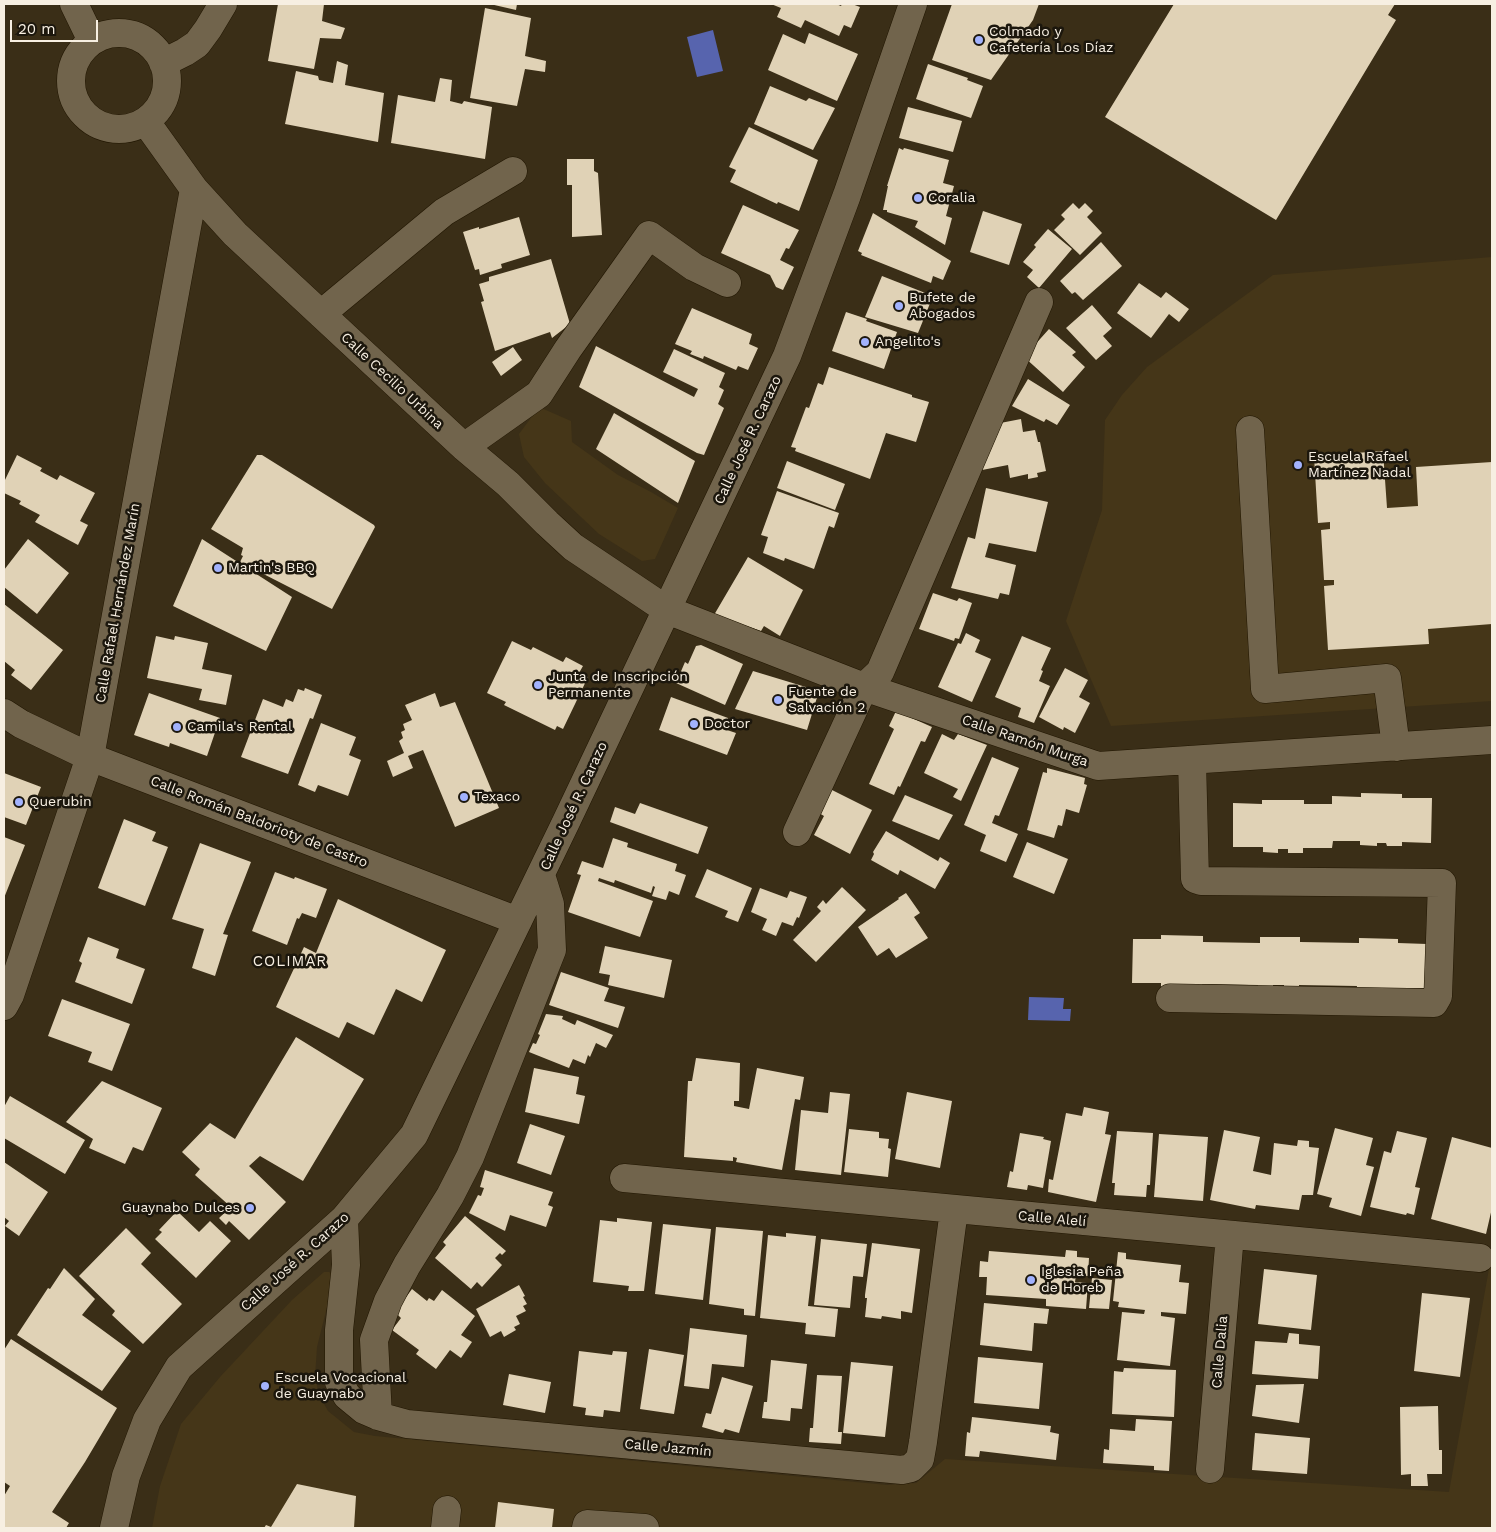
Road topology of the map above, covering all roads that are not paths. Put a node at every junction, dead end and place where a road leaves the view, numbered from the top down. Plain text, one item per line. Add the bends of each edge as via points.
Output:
1 (74, 4) edge
2 (223, 4) edge
3 (913, 4) edge
4 (92, 41) junction
5 (163, 63) junction
6 (146, 122) junction
7 (513, 171) dead end
8 (194, 189) junction
9 (727, 283) dead end
10 (1039, 302) dead end
11 (321, 314) junction
12 (1250, 430) dead end
13 (464, 447) junction
14 (667, 610) junction
15 (864, 687) junction
16 (4, 713) edge
17 (1492, 740) edge
18 (1396, 747) junction
19 (90, 757) junction
20 (1192, 760) junction
21 (797, 832) dead end
22 (541, 875) junction
23 (518, 921) junction
24 (1170, 998) dead end
25 (4, 1006) edge
26 (624, 1178) dead end
27 (954, 1210) junction
28 (344, 1220) junction
29 (1230, 1234) junction
30 (1480, 1258) dead end
31 (378, 1416) junction
32 (1210, 1469) dead end
33 (114, 1528) edge
34 (586, 1528) edge
35 (645, 1528) edge

1 - 4 street
2 - 5 street via 197,44
3 - 14 street, Calle José R. Carazo via 787,356
4 - 5 street via 110,34 129,34 146,42 160,55
4 - 6 street via 79,54 72,71 72,91 79,108 92,121 110,128 129,129
5 - 6 street via 167,72 167,91 159,108
6 - 8 street, Calle Cecilio Urbina
7 - 11 street via 444,212
8 - 11 street, Calle Cecilio Urbina via 235,234
8 - 19 street, Calle Rafael Hernández Marín
9 - 13 street via 694,267 649,235 540,394
10 - 15 street via 880,672
11 - 13 street, Calle Cecilio Urbina
12 - 18 street via 1265,688 1387,678
13 - 14 street, Calle Cecilio Urbina via 573,546
14 - 15 street, Calle Ramón Murga
14 - 22 street, Calle José R. Carazo
15 - 20 street, Calle Ramón Murga via 1098,766
15 - 21 street
16 - 19 street, Calle Román Baldorioty de Castro
17 - 18 street, Calle Ramón Murga
18 - 20 street, Calle Ramón Murga
19 - 23 street, Calle Román Baldorioty de Castro
19 - 25 street, Calle Rafael Hernández Marín
20 - 24 street via 1196,879 1442,883 1438,996 1434,1002
22 - 23 street, Calle José R. Carazo
22 - 31 street via 550,904 552,950 470,1157 388,1302 374,1340
23 - 28 street, Calle José R. Carazo via 414,1135
26 - 27 street, Calle Alelí
27 - 29 street, Calle Alelí
27 - 31 street, Calle Jazmín via 923,1442 920,1459 911,1468 902,1470 417,1425
28 - 31 street, Calle Jazmín via 346,1264 339,1330 340,1382 347,1396 364,1410
28 - 33 street, Calle José R. Carazo via 179,1367 147,1420 126,1476
29 - 30 street, Calle Alelí
29 - 32 street, Calle Dalia
34 - 35 street via 587,1524

